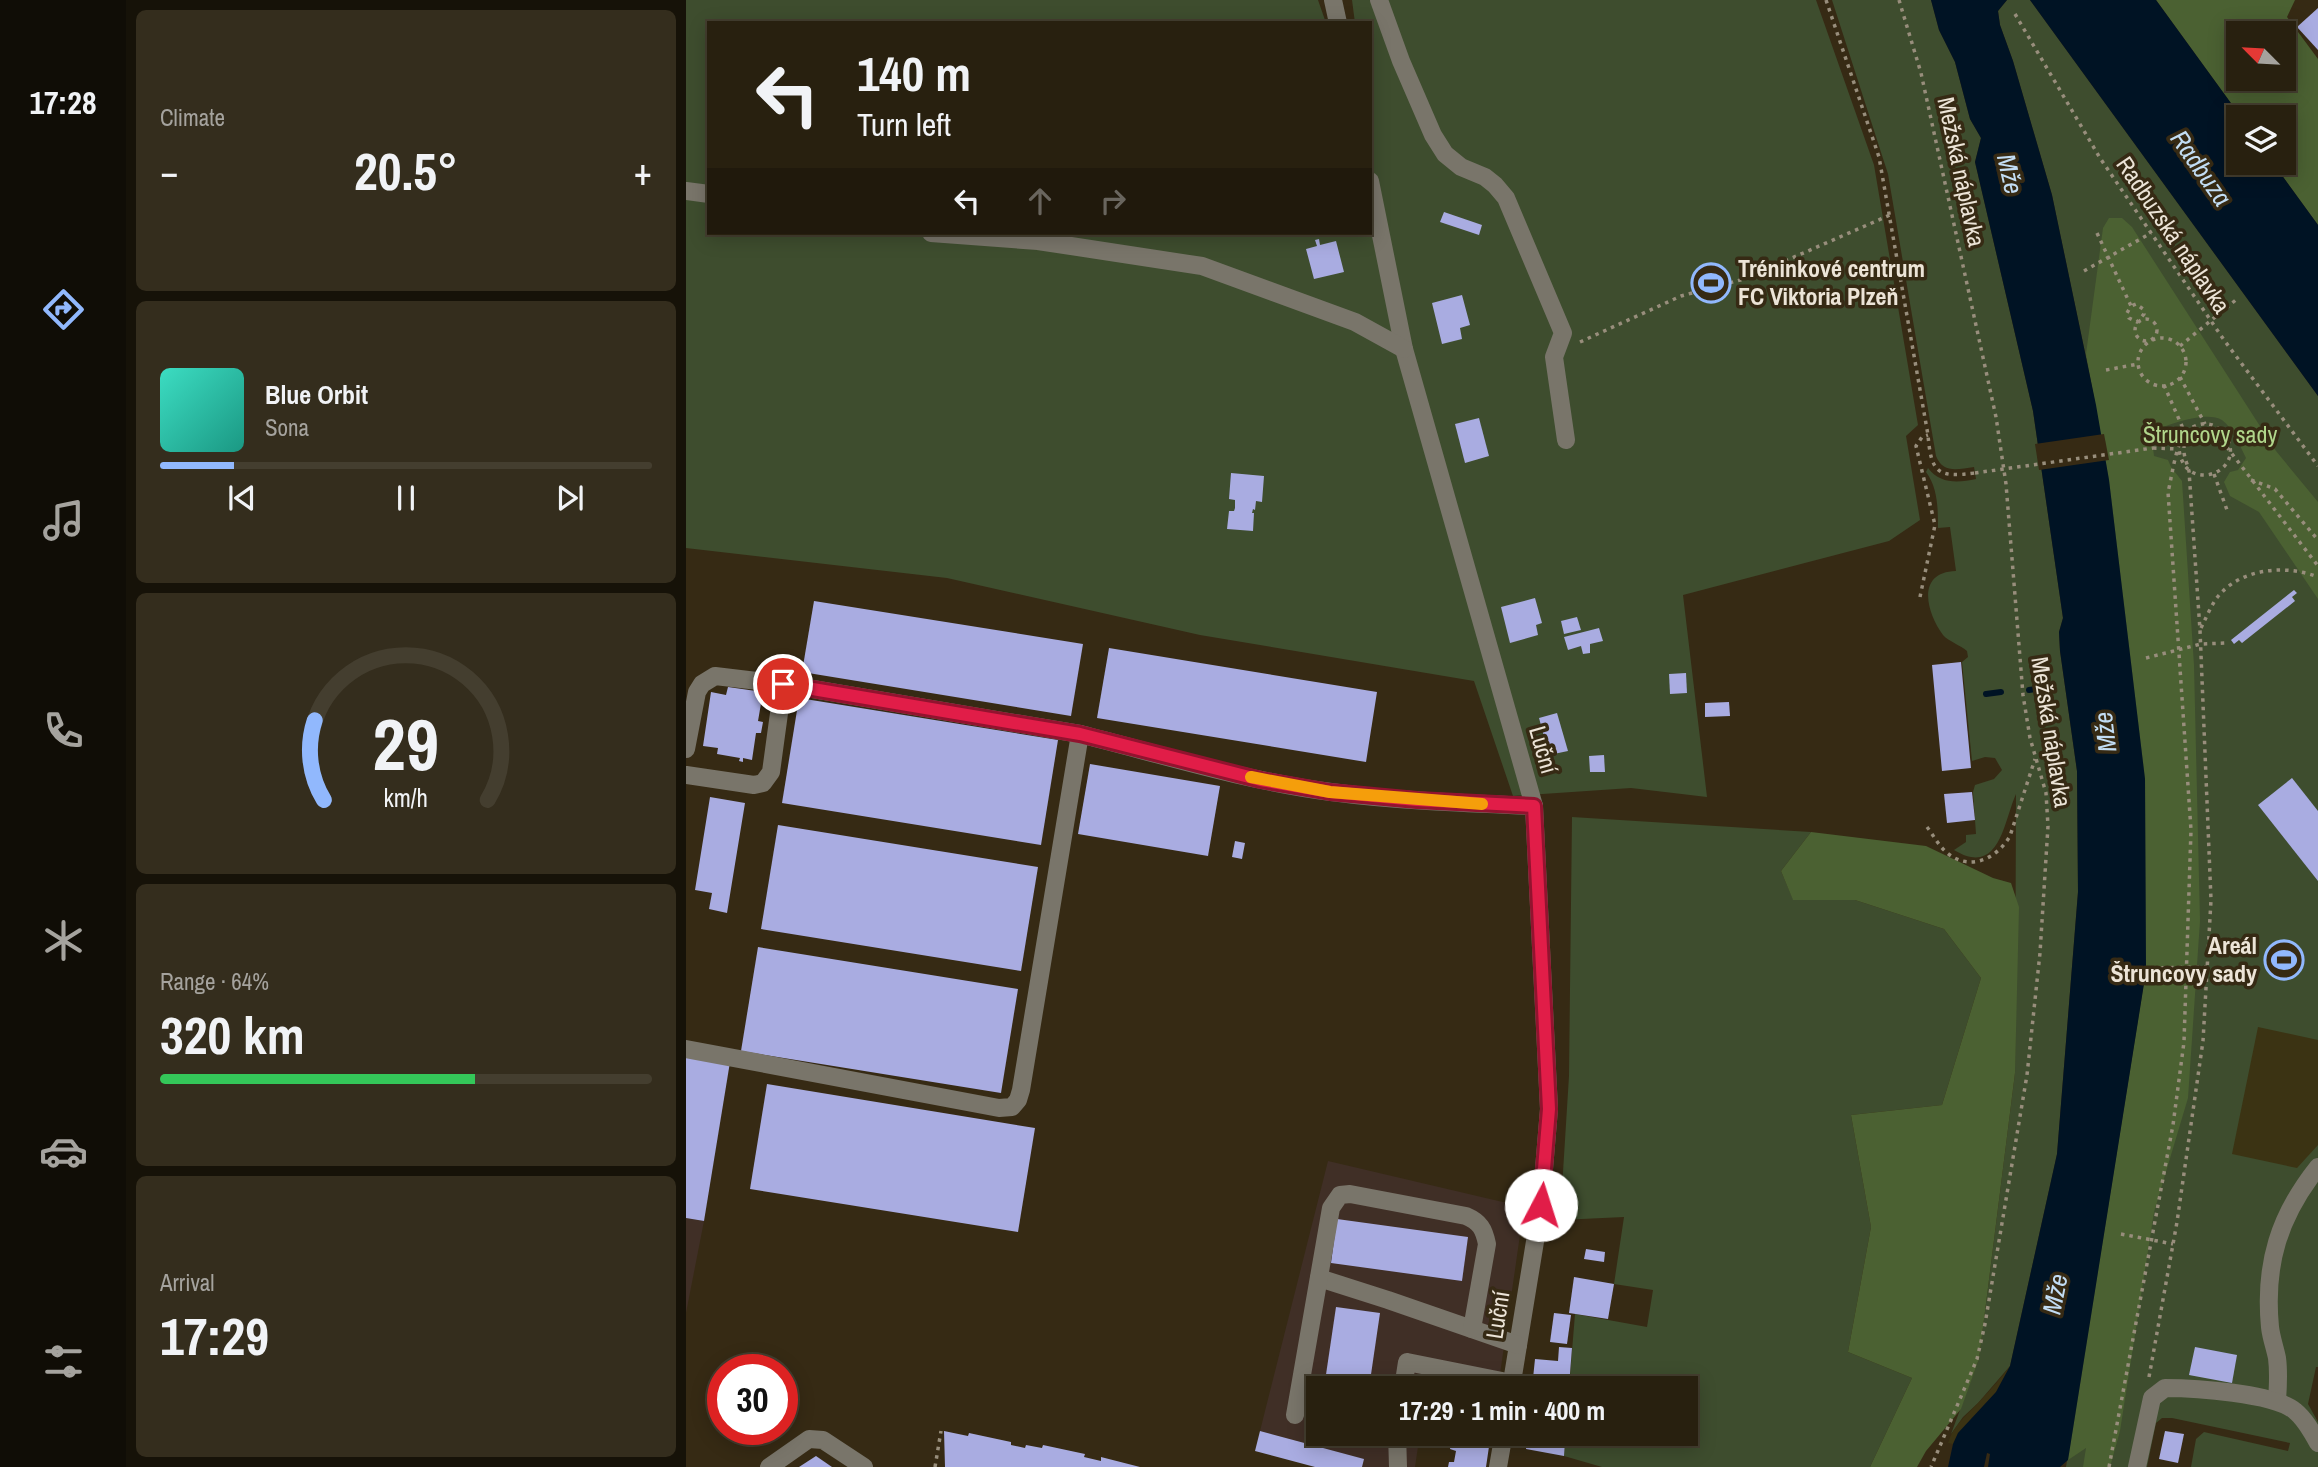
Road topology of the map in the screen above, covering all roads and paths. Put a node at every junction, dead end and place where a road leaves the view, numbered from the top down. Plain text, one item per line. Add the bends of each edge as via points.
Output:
1 (1334, 0) edge
2 (1380, 0) edge
3 (1826, 0) edge
4 (1899, 0) edge
5 (2015, 14) dead end
6 (1338, 21) edge
7 (686, 191) edge
8 (1372, 191) edge
9 (707, 194) edge
10 (1890, 215) junction
11 (2097, 233) dead end
12 (2151, 233) junction
13 (958, 235) edge
14 (2108, 257) junction
15 (2084, 271) dead end
16 (2237, 299) dead end
17 (2131, 306) junction
18 (2139, 321) junction
19 (2210, 321) junction
20 (2151, 341) junction
21 (2180, 346) junction
22 (1404, 349) junction
23 (1554, 357) junction
24 (2138, 364) junction
25 (2106, 370) dead end
26 (2180, 377) junction
27 (2164, 385) junction
28 (2205, 424) junction
29 (2185, 433) junction
30 (1928, 435) junction
31 (1566, 440) dead end
32 (2181, 449) junction
33 (2230, 453) junction
34 (2318, 466) edge
35 (2189, 471) junction
36 (2214, 474) junction
37 (2251, 480) junction
38 (2227, 510) dead end
39 (2318, 540) edge
40 (2318, 566) edge
41 (2318, 577) edge
42 (1920, 597) dead end
43 (2200, 630) junction
44 (2225, 643) dead end
45 (2201, 644) junction
46 (2178, 649) junction
47 (2146, 657) dead end
48 (783, 684) junction
49 (1080, 734) junction
50 (686, 749) edge
51 (2035, 759) junction
52 (686, 775) edge
53 (1534, 806) junction
54 (1927, 827) dead end
55 (2186, 967) junction
56 (2207, 967) junction
57 (2153, 968) dead end
58 (686, 1049) edge
59 (2318, 1167) edge
60 (2121, 1234) dead end
61 (2151, 1240) junction
62 (2173, 1244) junction
63 (1319, 1278) junction
64 (1472, 1329) junction
65 (1518, 1345) junction
66 (1405, 1376) edge
67 (1468, 1376) edge
68 (1513, 1376) edge
69 (2147, 1384) dead end
70 (2277, 1401) junction
71 (1295, 1415) dead end
72 (941, 1431) dead end
73 (2318, 1443) edge
74 (1397, 1446) edge
75 (1502, 1446) edge
76 (769, 1467) edge
77 (864, 1467) edge
78 (935, 1467) edge
79 (1398, 1467) edge
80 (1498, 1467) edge
81 (1931, 1467) edge
82 (2109, 1467) edge
83 (2137, 1467) edge

1 - 6 street
2 - 23 street via 1401,61 1439,145 1461,167 1495,185 1506,198 1563,334
3 - 10 path via 1879,158
4 - 51 path, Mežská náplavka via 1921,73 1996,417 2023,695
5 - 12 path, Radbuzská náplavka via 2099,158
7 - 9 street
8 - 22 street, Luční
10 - 23 path via 1744,279 1681,296
10 - 30 path
11 - 14 path
12 - 14 path
12 - 19 path, Radbuzská náplavka
13 - 22 street via 1038,241 1202,266 1355,322
14 - 15 path
14 - 17 path
16 - 19 path
17 - 18 path via 2129,318
17 - 18 path via 2143,309
18 - 20 path via 2136,335
18 - 20 path via 2155,323 2157,334
19 - 21 path
19 - 34 path, Radbuzská náplavka
20 - 21 path via 2168,339
20 - 24 path via 2142,349
21 - 26 path via 2186,364
22 - 53 street, Luční
23 - 31 street
24 - 25 path
24 - 27 path via 2145,378
26 - 27 path
26 - 28 path
27 - 29 path
28 - 29 path
28 - 33 path via 2222,431
29 - 32 path
30 - 32 path, bridge via 1936,469 1950,475 2153,447
30 - 42 path via 1916,446 1935,525
32 - 33 path via 2191,434 2203,429 2216,433
32 - 35 path via 2180,457
32 - 46 path via 2168,492
33 - 36 path via 2224,467
33 - 37 path
35 - 36 path
35 - 43 path
36 - 38 path
37 - 39 path via 2276,489
37 - 40 path
41 - 43 path via 2281,570 2240,579 2217,597
43 - 45 path
44 - 45 path
45 - 46 path
45 - 56 path via 2211,900
46 - 47 path
46 - 55 path via 2191,830
48 - 49 street
48 - 50 street via 708,679 697,692
48 - 52 street via 767,779 754,785
49 - 53 street via 1261,780 1330,792
49 - 58 street via 1021,1090 1012,1107
51 - 54 path via 2010,836 1994,856 1982,861 1957,859
51 - 81 path, Mežská náplavka via 2046,793 2048,826 2027,1075 1983,1336
53 - 65 street, Luční via 1549,1109 1541,1205
55 - 56 path
55 - 57 path
55 - 61 path via 2184,1042
56 - 62 path via 2203,1041
59 - 70 street via 2294,1199 2273,1259 2269,1308 2278,1370
60 - 61 path
61 - 62 path
61 - 82 path
62 - 69 path
63 - 64 street
63 - 64 street via 1331,1208 1340,1195 1466,1216 1478,1221 1487,1244
63 - 71 street
64 - 65 street
65 - 68 street, Luční
66 - 67 street via 1407,1362
70 - 73 street via 2295,1410
70 - 83 street via 2165,1388 2152,1398
72 - 78 path
74 - 79 street
75 - 80 street
76 - 77 street via 809,1439 823,1440

